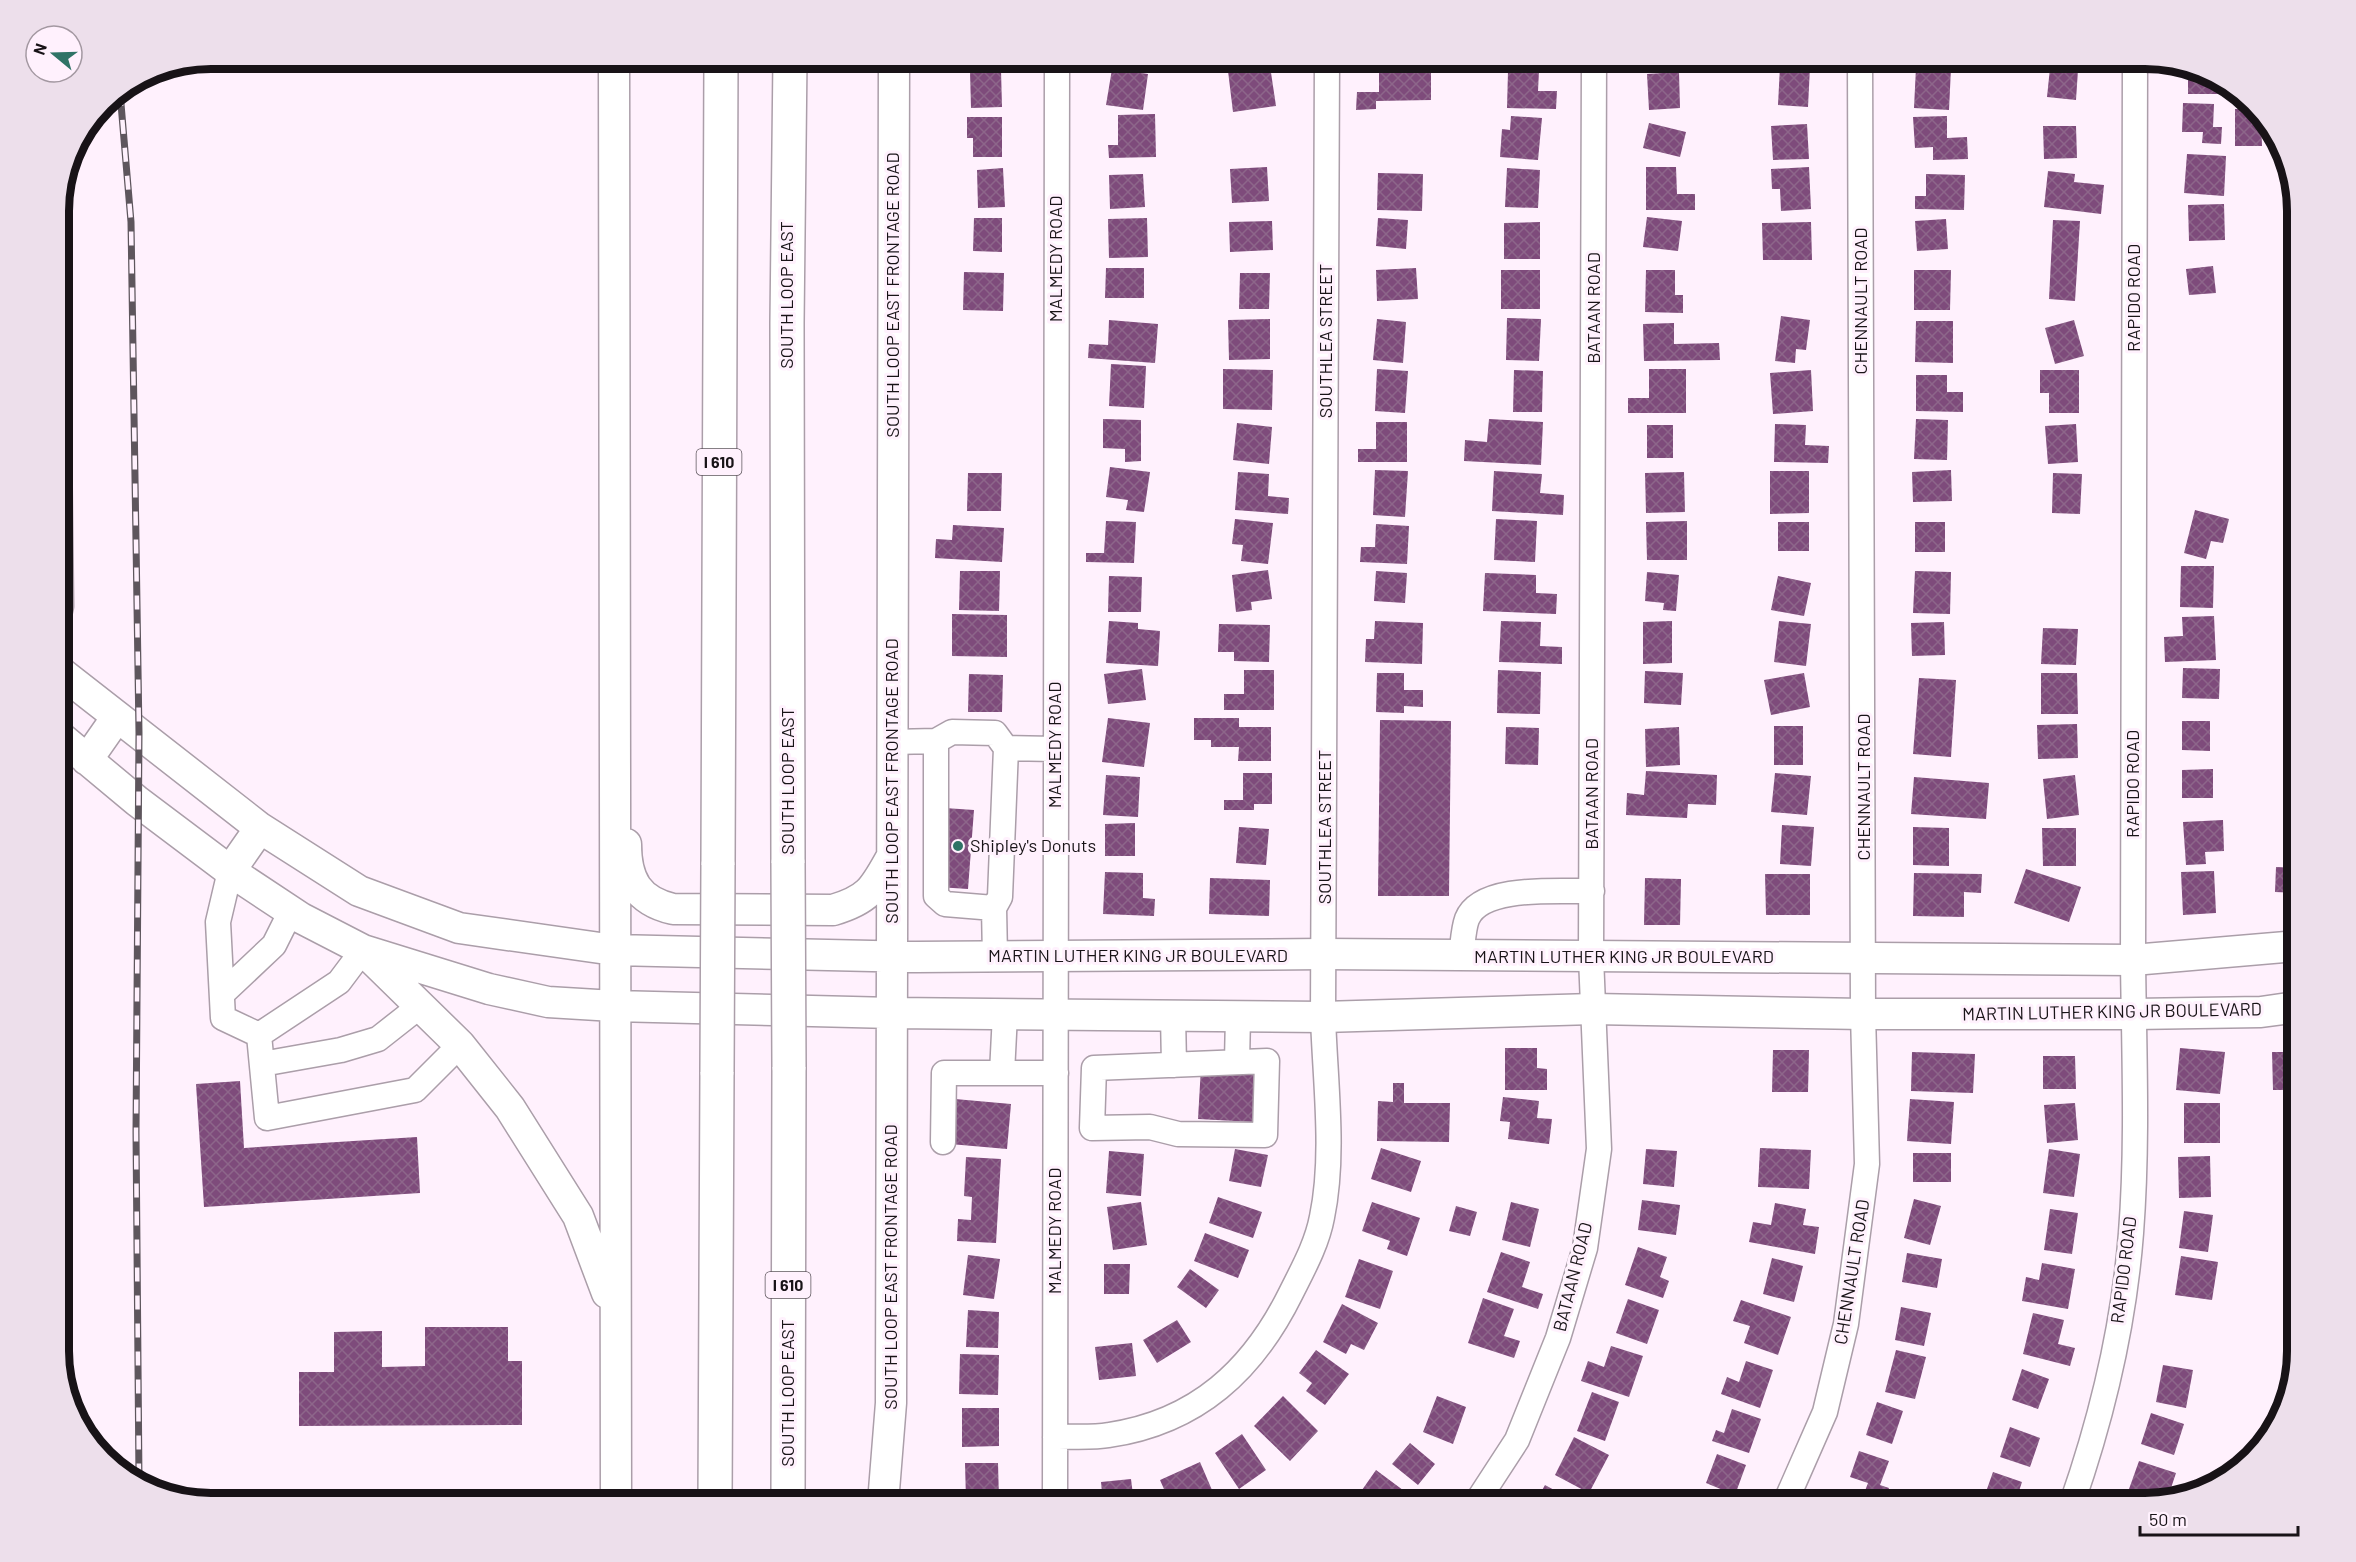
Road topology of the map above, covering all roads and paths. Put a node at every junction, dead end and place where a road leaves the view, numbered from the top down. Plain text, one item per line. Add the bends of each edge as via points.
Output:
1 (614, 69) edge
2 (721, 69) edge
3 (790, 69) edge
4 (894, 69) edge
5 (1057, 69) edge
6 (1328, 69) edge
7 (1594, 69) edge
8 (1860, 69) edge
9 (2134, 69) edge
10 (614, 633) junction
11 (69, 679) edge
12 (117, 717) junction
13 (936, 741) junction
14 (892, 742) junction
15 (69, 745) edge
16 (1006, 748) junction
17 (1055, 749) junction
18 (87, 760) junction
19 (260, 828) junction
20 (892, 856) junction
21 (230, 871) junction
22 (1592, 891) junction
23 (994, 908) junction
24 (291, 911) junction
25 (2287, 946) edge
26 (363, 950) junction
27 (614, 950) junction
28 (1324, 954) junction
29 (1461, 956) junction
30 (892, 957) junction
31 (995, 957) junction
32 (1055, 957) junction
33 (1591, 957) junction
34 (1865, 958) junction
35 (2133, 960) junction
36 (222, 994) junction
37 (420, 1006) junction
38 (614, 1006) junction
39 (2287, 1008) edge
40 (1593, 1009) junction
41 (892, 1013) junction
42 (1005, 1014) junction
43 (1056, 1014) junction
44 (1863, 1014) junction
45 (2134, 1014) junction
46 (1173, 1015) junction
47 (1238, 1016) junction
48 (1323, 1017) junction
49 (259, 1035) junction
50 (460, 1046) junction
51 (1237, 1062) junction
52 (262, 1064) junction
53 (1174, 1065) junction
54 (1002, 1073) junction
55 (1056, 1073) junction
56 (1055, 1116) junction
57 (1093, 1117) junction
58 (943, 1142) dead end
59 (618, 1342) junction
60 (1055, 1437) junction
61 (616, 1493) edge
62 (715, 1493) edge
63 (788, 1493) edge
64 (884, 1493) edge
65 (1055, 1493) edge
66 (1483, 1493) edge
67 (1789, 1493) edge
68 (2075, 1493) edge

1 - 10 main road
2 - 62 highway, I 610, bridge
3 - 63 highway, SOUTH LOOP EAST / I 610, bridge
4 - 14 main road, SOUTH LOOP EAST FRONTAGE ROAD
5 - 17 street, MALMEDY ROAD
6 - 28 street, SOUTHLEA STREET
7 - 22 street, BATAAN ROAD
8 - 34 street, CHENNAULT ROAD
9 - 35 street, RAPIDO ROAD
10 - 20 main road via 626,678 626,857 638,893 655,905 673,909 833,910 856,903 874,887
10 - 27 main road
11 - 12 main road, MARTIN LUTHER KING JR BOULEVARD
12 - 18 main road
12 - 19 main road, MARTIN LUTHER KING JR BOULEVARD
13 - 14 street
13 - 16 street via 952,732 995,733
13 - 23 street via 936,896 945,904
14 - 20 main road, SOUTH LOOP EAST FRONTAGE ROAD
15 - 18 main road, MARTIN LUTHER KING JR BOULEVARD
16 - 17 street
16 - 23 street via 1000,897
17 - 32 street, MALMEDY ROAD
18 - 21 main road, MARTIN LUTHER KING JR BOULEVARD
19 - 21 main road
19 - 27 main road, MARTIN LUTHER KING JR BOULEVARD via 359,891 459,928
20 - 30 main road, SOUTH LOOP EAST FRONTAGE ROAD
21 - 24 main road, MARTIN LUTHER KING JR BOULEVARD
21 - 36 street via 218,922
22 - 29 street via 1510,893 1478,904 1467,919
22 - 33 street, BATAAN ROAD
23 - 31 street
24 - 26 main road, MARTIN LUTHER KING JR BOULEVARD
24 - 36 street via 274,945
25 - 35 main road, MARTIN LUTHER KING JR BOULEVARD
26 - 37 main road
26 - 38 main road, MARTIN LUTHER KING JR BOULEVARD via 489,989 548,1002
26 - 49 street via 339,982
27 - 30 main road, MARTIN LUTHER KING JR BOULEVARD
27 - 38 main road
28 - 29 main road, MARTIN LUTHER KING JR BOULEVARD
28 - 32 main road, MARTIN LUTHER KING JR BOULEVARD
28 - 48 street, SOUTHLEA STREET
29 - 33 main road, MARTIN LUTHER KING JR BOULEVARD
30 - 31 main road, MARTIN LUTHER KING JR BOULEVARD
30 - 41 main road, SOUTH LOOP EAST FRONTAGE ROAD
31 - 32 main road, MARTIN LUTHER KING JR BOULEVARD
32 - 43 street, MALMEDY ROAD
33 - 34 main road, MARTIN LUTHER KING JR BOULEVARD
33 - 40 street, BATAAN ROAD
34 - 35 main road, MARTIN LUTHER KING JR BOULEVARD
34 - 44 street, CHENNAULT ROAD
35 - 45 street, RAPIDO ROAD
36 - 49 street via 223,1018
37 - 50 main road
37 - 52 street via 378,1039
38 - 41 main road, MARTIN LUTHER KING JR BOULEVARD
38 - 59 main road
39 - 45 main road, MARTIN LUTHER KING JR BOULEVARD
40 - 44 main road, MARTIN LUTHER KING JR BOULEVARD
40 - 48 main road, MARTIN LUTHER KING JR BOULEVARD
40 - 66 street, BATAAN ROAD via 1599,1149 1585,1248 1558,1338 1517,1440
41 - 42 main road, MARTIN LUTHER KING JR BOULEVARD
41 - 64 main road, SOUTH LOOP EAST FRONTAGE ROAD via 891,1403
42 - 43 main road, MARTIN LUTHER KING JR BOULEVARD
42 - 54 street
43 - 46 main road, MARTIN LUTHER KING JR BOULEVARD
43 - 55 street, MALMEDY ROAD
44 - 45 main road, MARTIN LUTHER KING JR BOULEVARD
44 - 67 street, CHENNAULT ROAD via 1867,1164 1846,1324 1825,1412
45 - 68 street, RAPIDO ROAD via 2136,1097 2131,1234 2104,1392
46 - 47 main road, MARTIN LUTHER KING JR BOULEVARD
46 - 53 street
47 - 48 main road, MARTIN LUTHER KING JR BOULEVARD
47 - 51 street
48 - 60 street, SOUTHLEA STREET via 1328,1169 1322,1218 1307,1262 1261,1345 1235,1376 1200,1404 1157,1424 1109,1436
49 - 52 street
50 - 52 street via 415,1090 267,1118
50 - 59 main road via 510,1108 578,1216 604,1279
51 - 53 street
51 - 57 street via 1267,1061 1265,1135 1178,1134 1150,1127 1092,1128
53 - 57 street via 1094,1068
54 - 55 street
54 - 58 street via 944,1073
55 - 56 street, MALMEDY ROAD
56 - 57 street
56 - 60 street, MALMEDY ROAD
59 - 61 main road
60 - 65 street, MALMEDY ROAD

